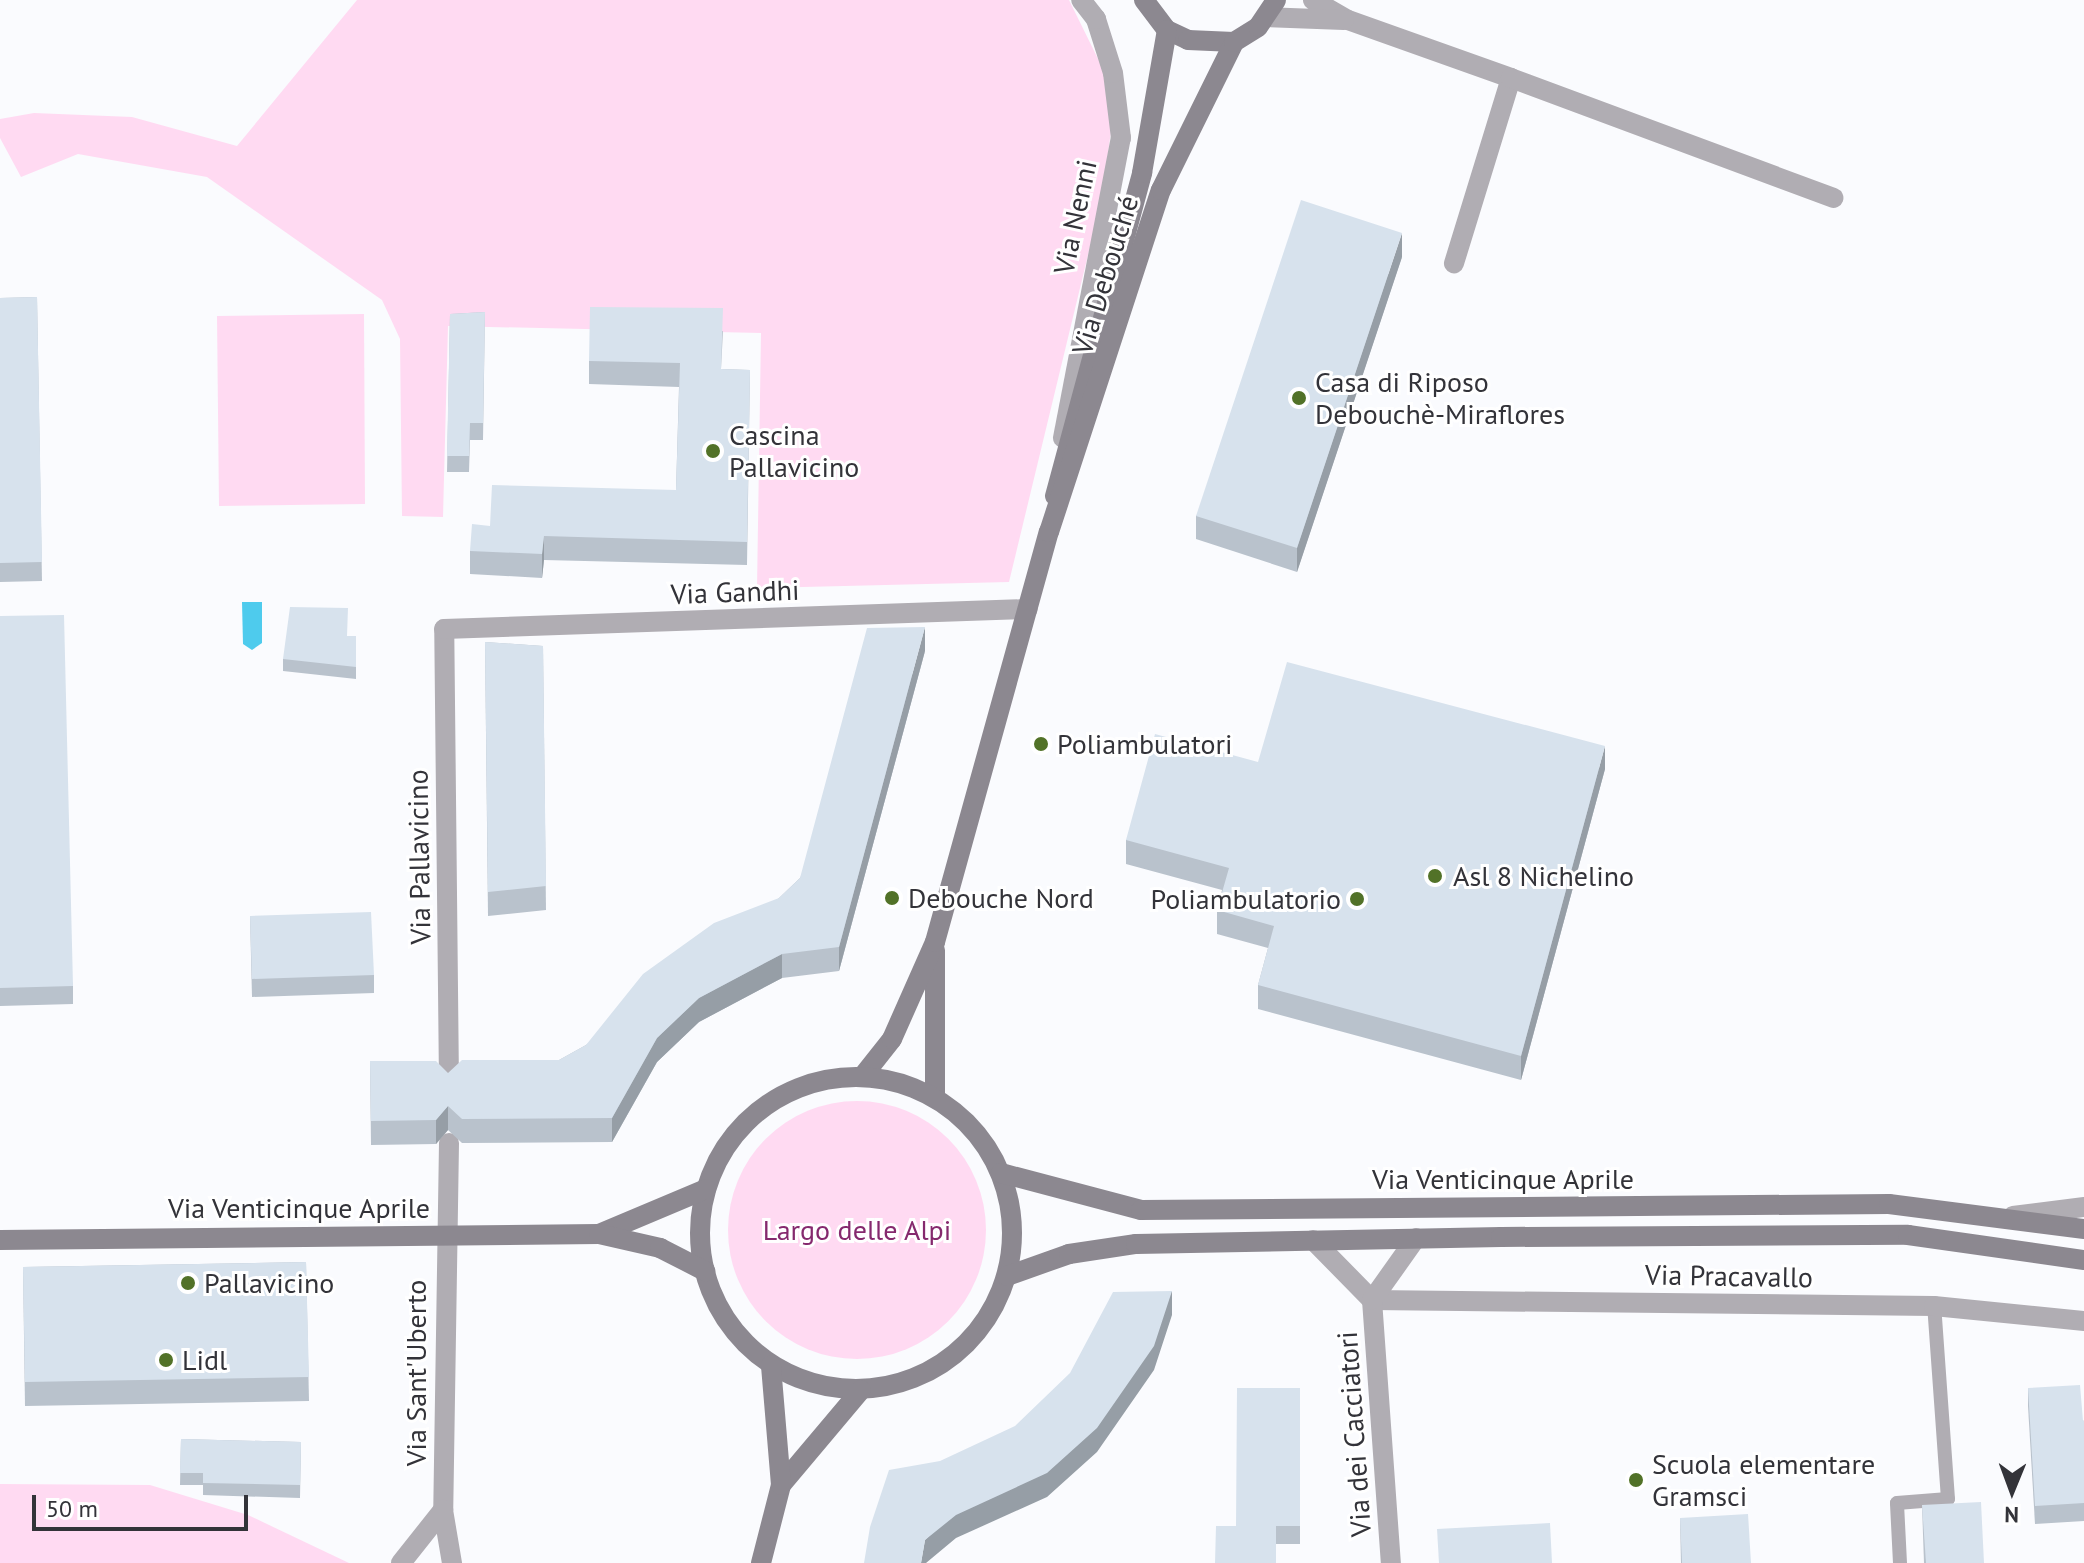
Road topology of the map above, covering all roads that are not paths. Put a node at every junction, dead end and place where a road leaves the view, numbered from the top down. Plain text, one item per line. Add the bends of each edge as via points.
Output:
1 (1081, 0) edge
2 (1144, 0) edge
3 (1313, 0) edge
4 (1271, 8) edge
5 (1348, 20) junction
6 (1167, 30) junction
7 (1234, 42) junction
8 (1511, 78) junction
9 (1833, 198) dead end
10 (1454, 263) dead end
11 (1062, 452) junction
12 (1049, 532) junction
13 (1028, 609) junction
14 (444, 629) joint
15 (935, 942) junction
16 (862, 1077) junction
17 (449, 1084) edge
18 (935, 1096) junction
19 (449, 1143) dead end
20 (1001, 1173) junction
21 (706, 1189) junction
22 (2084, 1207) edge
23 (2010, 1217) junction
24 (2084, 1229) edge
25 (599, 1234) junction
26 (447, 1235) junction
27 (1416, 1238) junction
28 (0, 1240) edge
29 (1313, 1240) junction
30 (2084, 1260) edge
31 (705, 1271) junction
32 (1007, 1276) junction
33 (1372, 1300) junction
34 (1934, 1306) junction
35 (2084, 1321) edge
36 (771, 1365) junction
37 (861, 1390) junction
38 (781, 1485) junction
39 (443, 1510) junction
40 (401, 1563) edge
41 (452, 1563) edge
42 (761, 1563) edge
43 (1391, 1563) edge
44 (1900, 1563) edge

1 - 11 street, Via Nenni via 1096,19 1113,73 1121,138 1077,337
2 - 6 main road
3 - 5 street
4 - 5 street
4 - 7 main road, Via Debouché
5 - 8 street
6 - 7 main road via 1188,40
6 - 11 main road, Via Debouché via 1142,173
7 - 12 main road, Via Debouché via 1161,190
8 - 9 street
8 - 10 street
11 - 12 main road, Via Debouché
12 - 13 main road, Via Debouché
13 - 14 street, Via Gandhi
13 - 15 main road, Via Debouché
14 - 17 street, Via Pallavicino
15 - 16 main road, Via Debouché via 892,1039
15 - 18 main road, Via Debouché
16 - 18 main road via 901,1081
16 - 21 main road via 812,1084 767,1105 730,1140
18 - 20 main road via 979,1136
19 - 26 street
20 - 23 main road, Via Venticinque Aprile via 1141,1210 1889,1204
20 - 32 main road via 1013,1220
21 - 25 main road, Via Venticinque Aprile
21 - 31 main road via 699,1234
22 - 23 street, Via Venticinque Aprile
23 - 24 main road, Via Venticinque Aprile
25 - 26 main road, Via Venticinque Aprile
25 - 31 main road, Via Venticinque Aprile via 660,1248
26 - 28 main road, Via Venticinque Aprile
26 - 39 street, Via Sant'Uberto
27 - 29 main road, Via Venticinque Aprile
27 - 30 main road, Via Venticinque Aprile via 1908,1235
27 - 33 street
29 - 32 main road, Via Venticinque Aprile via 1098,1248
29 - 33 street
31 - 36 main road via 733,1330
32 - 37 main road via 990,1316 956,1355 911,1380
33 - 34 street, Via Pracavallo
33 - 43 street, Via dei Cacciatori
34 - 35 street, Via Pracavallo
34 - 44 lane via 1948,1499 1897,1503
36 - 37 main road via 814,1384
36 - 38 main road
37 - 38 main road
38 - 42 main road
39 - 40 street
39 - 41 street, Via Sant'Uberto

